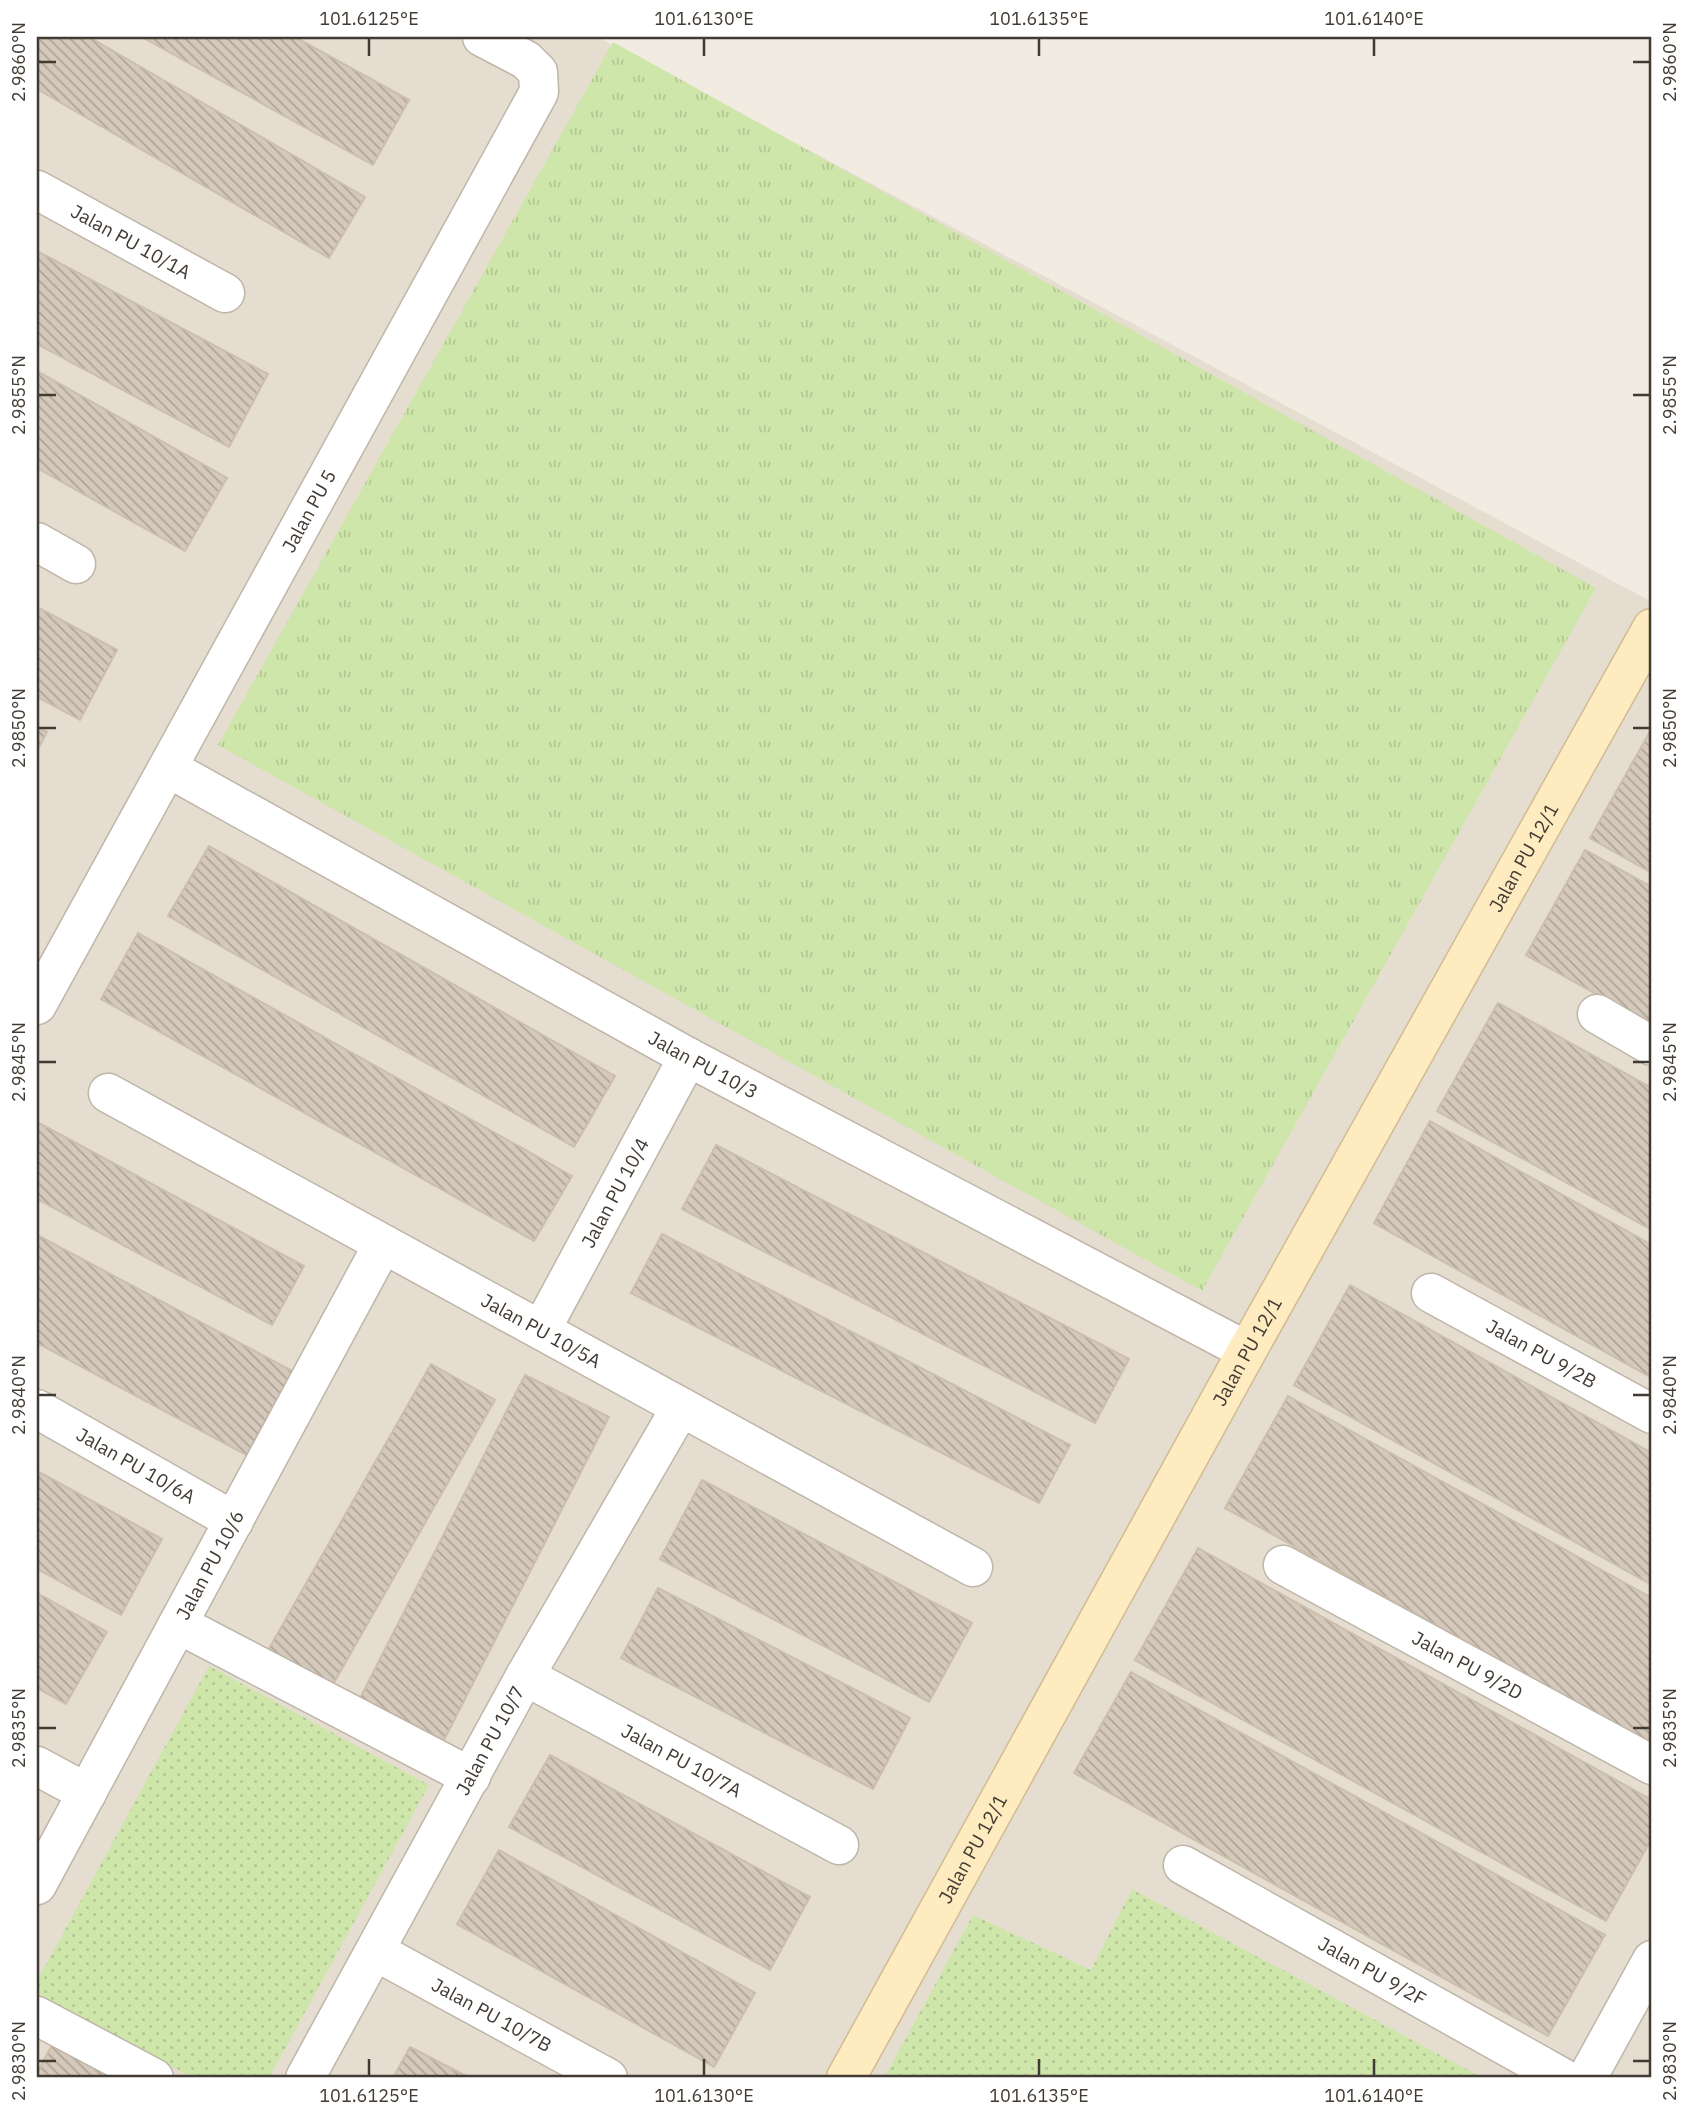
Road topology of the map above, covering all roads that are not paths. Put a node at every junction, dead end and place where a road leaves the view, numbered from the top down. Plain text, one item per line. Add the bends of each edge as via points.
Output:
1 (482, 37) edge
2 (37, 190) edge
3 (225, 293) dead end
4 (37, 542) edge
5 (76, 564) dead end
6 (1648, 643) edge
7 (168, 768) junction
8 (37, 1005) edge
9 (1597, 1014) dead end
10 (1652, 1046) edge
11 (688, 1057) junction
12 (108, 1094) dead end
13 (383, 1244) junction
14 (1431, 1293) dead end
15 (541, 1330) junction
16 (1247, 1351) junction
17 (681, 1407) junction
18 (37, 1409) edge
19 (1652, 1414) edge
20 (234, 1521) junction
21 (1283, 1565) dead end
22 (973, 1567) dead end
23 (178, 1624) junction
24 (525, 1676) junction
25 (1652, 1765) edge
26 (37, 1766) edge
27 (471, 1777) junction
28 (87, 1793) junction
29 (839, 1845) dead end
30 (1183, 1865) dead end
31 (37, 1885) edge
32 (375, 1951) junction
33 (1652, 1961) edge
34 (37, 2016) edge
35 (154, 2078) edge
36 (305, 2078) edge
37 (608, 2078) edge
38 (846, 2078) edge
39 (1563, 2078) edge
40 (1587, 2078) edge

1 - 7 street, Jalan PU 5 via 526,60 538,72 539,92
2 - 3 street, Jalan PU 10/1A
4 - 5 street
6 - 16 street, Jalan PU 12/1
7 - 8 street, Jalan PU 5
7 - 11 street, Jalan PU 10/3
9 - 10 street
11 - 15 street, Jalan PU 10/4
11 - 16 street, Jalan PU 10/3
12 - 13 street, Jalan PU 10/5A
13 - 15 street, Jalan PU 10/5A
13 - 20 street, Jalan PU 10/6
14 - 19 street, Jalan PU 9/2B
15 - 17 street, Jalan PU 10/5A
16 - 38 street, Jalan PU 12/1
17 - 22 street, Jalan PU 10/5A
17 - 24 street, Jalan PU 10/7
18 - 20 street, Jalan PU 10/6A
20 - 23 street, Jalan PU 10/6
21 - 25 street, Jalan PU 9/2D
23 - 27 street
23 - 28 street, Jalan PU 10/6
24 - 27 street, Jalan PU 10/7
24 - 29 street, Jalan PU 10/7A
26 - 28 street
27 - 32 street, Jalan PU 10/7
28 - 31 street, Jalan PU 10/6
30 - 39 street, Jalan PU 9/2F
32 - 36 street, Jalan PU 10/7
32 - 37 street, Jalan PU 10/7B
33 - 40 street
34 - 35 street

